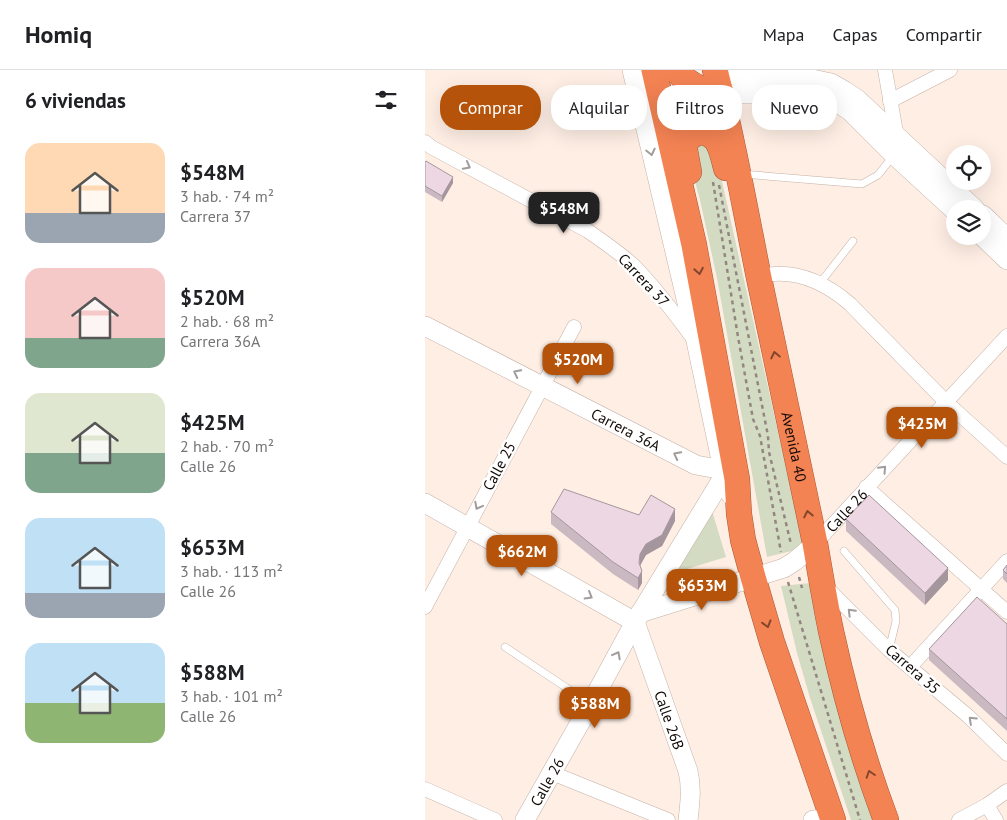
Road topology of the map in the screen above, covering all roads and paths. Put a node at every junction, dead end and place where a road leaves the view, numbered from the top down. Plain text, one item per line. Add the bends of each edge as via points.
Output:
1 (632, 70) edge
2 (654, 70) edge
3 (885, 70) edge
4 (950, 70) edge
5 (718, 79) edge
6 (668, 85) edge
7 (890, 100) junction
8 (682, 130) edge
9 (694, 130) edge
10 (708, 130) edge
11 (896, 135) junction
12 (428, 144) edge
13 (897, 157) junction
14 (425, 160) edge
15 (712, 177) dead end
16 (729, 180) junction
17 (965, 200) edge
18 (946, 203) edge
19 (746, 208) junction
20 (991, 223) edge
21 (1007, 238) edge
22 (853, 240) dead end
23 (694, 245) junction
24 (991, 245) edge
25 (1007, 260) edge
26 (759, 277) junction
27 (820, 284) junction
28 (425, 326) edge
29 (574, 326) dead end
30 (1007, 336) edge
31 (696, 342) junction
32 (543, 386) junction
33 (946, 402) junction
34 (1007, 457) edge
35 (723, 473) junction
36 (867, 487) junction
37 (425, 503) edge
38 (739, 514) junction
39 (467, 527) junction
40 (815, 544) junction
41 (844, 551) dead end
42 (1007, 560) edge
43 (790, 565) junction
44 (753, 578) junction
45 (812, 585) junction
46 (981, 588) junction
47 (425, 606) edge
48 (1007, 612) edge
49 (638, 618) junction
50 (505, 647) dead end
51 (889, 650) junction
52 (910, 667) junction
53 (590, 705) junction
54 (1007, 754) edge
55 (552, 772) junction
56 (425, 789) edge
57 (1007, 791) edge
58 (987, 806) junction
59 (495, 820) edge
60 (525, 820) edge
61 (668, 820) edge
62 (688, 820) edge
63 (826, 820) edge
64 (860, 820) edge
65 (886, 820) edge
66 (959, 820) edge
67 (996, 820) edge

1 -> 31 street
2 - 6 highway
3 - 7 street
4 - 7 street
5 - 11 street via 741,76 813,79 831,83 857,99
5 - 13 street via 824,96 850,111
5 - 16 highway, Avenida 40
7 - 11 street
8 - 23 highway
9 - 23 highway via 684,145 701,218
10 - 19 highway via 715,138 734,190
11 - 13 street
11 - 17 street
12 - 14 street
12 -> 31 street, Carrera 37 via 604,242 648,280
13 - 16 lane via 878,176 862,184
13 - 18 street
15 - 43 path via 753,419 760,436
16 - 19 highway, Avenida 40
16 - 43 path via 769,452
19 - 26 highway, Avenida 40
20 - 21 street
22 - 27 lane
23 -> 38 highway via 737,479
24 - 25 street
26 - 27 street via 785,274
40 -> 26 highway, Avenida 40
27 - 33 street via 851,304
32 -> 28 street, Carrera 36A
29 - 32 street, Calle 25
30 - 33 street, Calle 26
31 - 35 street
35 -> 32 street, Carrera 36A via 696,465
32 -> 39 street, Calle 25
33 - 34 street
36 -> 33 street, Calle 26
35 - 38 street
35 - 49 street, Calle 26
36 - 40 street, Calle 26
36 - 46 street
37 - 39 street
38 - 44 highway
39 - 47 street, Calle 25
39 -> 49 street
40 - 43 street, Calle 26
40 - 45 highway, Avenida 40
41 - 51 lane via 895,610 896,621
42 - 46 street
43 - 44 street, Calle 26
43 - 45 path
43 - 64 path
44 - 49 street, Calle 26
44 -> 63 highway
51 -> 45 street, Carrera 35
65 -> 45 highway, Avenida 40 via 853,719 831,632
46 - 48 street
46 - 52 street
53 -> 49 street, Calle 26
49 - 62 street, Calle 26B via 688,772 691,791
50 - 53 lane
51 - 52 street, Carrera 35
54 -> 52 street, Carrera 35
53 - 55 street, Calle 26
55 - 60 street, Calle 26
55 - 61 street
56 - 59 street
57 - 58 street
58 - 66 street
58 - 67 street

